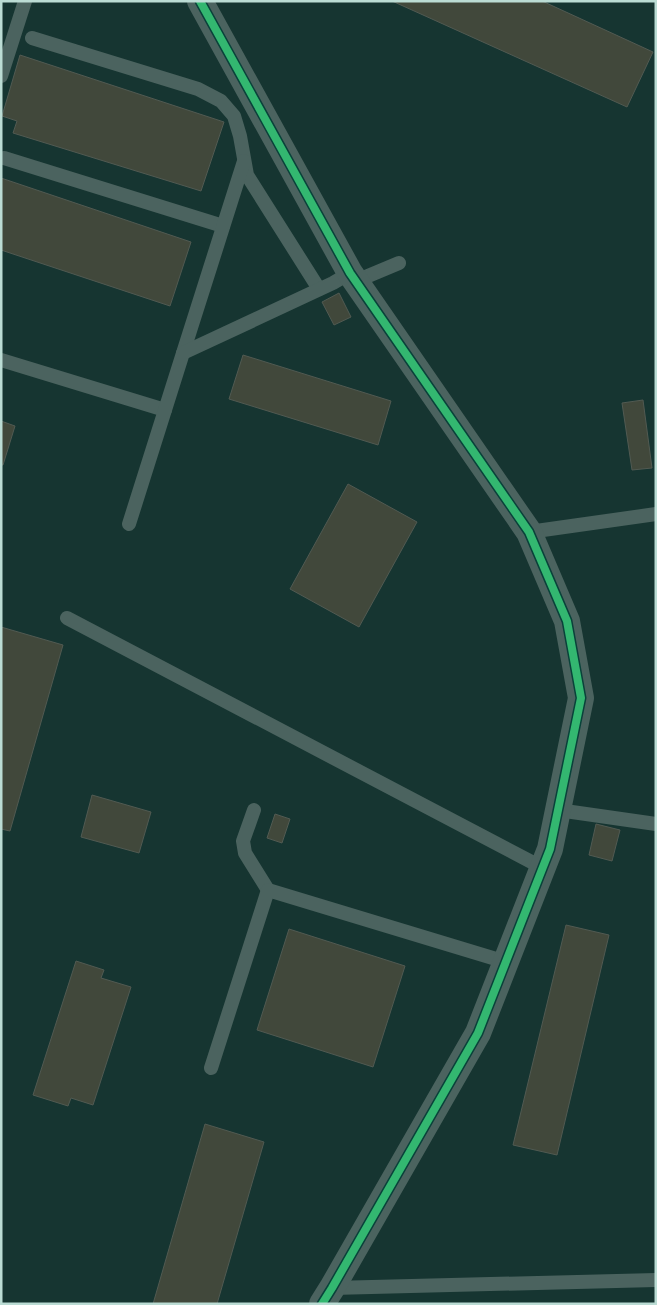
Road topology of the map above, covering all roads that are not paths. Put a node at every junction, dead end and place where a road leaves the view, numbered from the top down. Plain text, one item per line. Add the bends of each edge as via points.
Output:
1 (25, 1) edge
2 (200, 1) edge
3 (32, 38) dead end
4 (1, 76) edge
5 (4, 158) dead end
6 (244, 159) junction
7 (223, 226) junction
8 (399, 263) dead end
9 (353, 277) junction
10 (319, 289) junction
11 (183, 353) junction
12 (1, 360) edge
13 (165, 410) junction
14 (656, 514) edge
15 (129, 524) dead end
16 (529, 532) junction
17 (67, 618) dead end
18 (254, 810) dead end
19 (558, 810) junction
20 (656, 824) edge
21 (543, 868) junction
22 (268, 890) junction
23 (506, 962) junction
24 (211, 1068) dead end
25 (656, 1280) edge
26 (327, 1296) edge

1 - 4 lane
2 - 9 street
3 - 6 lane via 198,89 220,100 234,116
5 - 7 lane
6 - 7 lane
6 - 10 lane via 248,176
7 - 11 lane
8 - 9 lane
9 - 10 lane
9 - 16 street
10 - 11 lane
11 - 13 lane
12 - 13 lane
13 - 15 lane
14 - 16 lane
16 - 19 street via 566,621 581,698
17 - 21 lane
18 - 22 lane via 243,841 245,853
19 - 20 lane
19 - 21 street
21 - 23 street
22 - 23 lane
22 - 24 lane
23 - 26 street via 478,1033
25 - 26 lane

